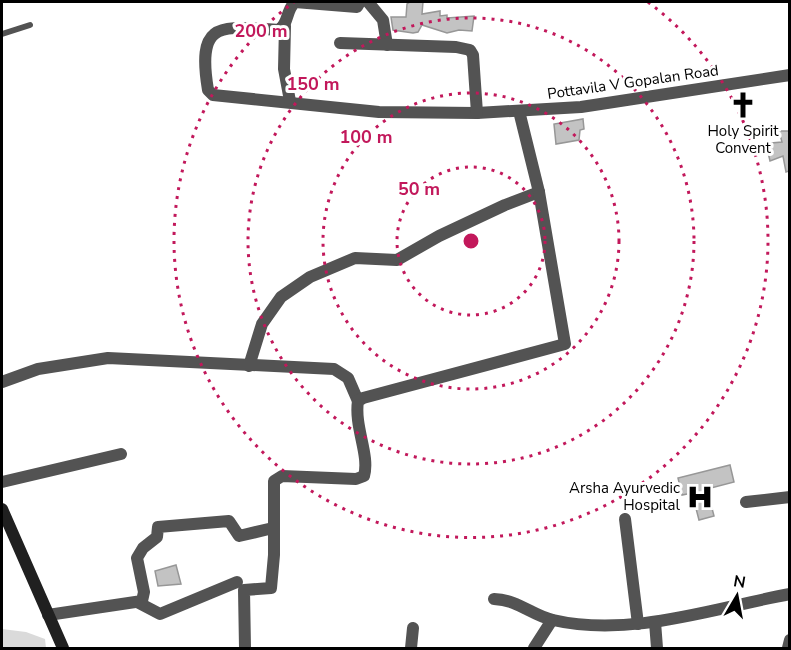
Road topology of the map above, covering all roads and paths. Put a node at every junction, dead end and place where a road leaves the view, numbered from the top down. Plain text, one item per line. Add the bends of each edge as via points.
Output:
1 (360, 2) edge
2 (368, 2) edge
3 (30, 25) dead end
4 (285, 26) junction
5 (2, 34) edge
6 (339, 43) dead end
7 (387, 45) junction
8 (789, 75) edge
9 (290, 101) junction
10 (519, 111) junction
11 (477, 113) junction
12 (539, 192) junction
13 (249, 366) junction
14 (2, 382) edge
15 (358, 401) junction
16 (121, 454) dead end
17 (2, 482) edge
18 (789, 497) edge
19 (746, 502) dead end
20 (2, 509) edge
21 (625, 519) dead end
22 (273, 528) junction
23 (237, 582) dead end
24 (789, 594) edge
25 (494, 598) dead end
26 (139, 603) junction
27 (48, 615) junction
28 (552, 620) junction
29 (655, 622) junction
30 (638, 624) junction
31 (413, 628) dead end
32 (789, 640) edge
33 (63, 648) edge
34 (245, 648) edge
35 (411, 648) edge
36 (534, 648) edge
37 (657, 648) edge
38 (788, 648) edge

1 - 4 street via 357,8 296,2
2 - 7 street via 383,20
3 - 5 lane
4 - 9 street via 284,69
4 - 9 street, Pottavila V Gopalan Road via 279,30 220,29 210,36 205,73 213,95
6 - 7 street
7 - 11 street via 470,50
8 - 10 street, Pottavila V Gopalan Road via 581,107
9 - 11 street, Pottavila V Gopalan Road via 379,112
10 - 11 street, Pottavila V Gopalan Road
10 - 12 street
12 - 13 street via 439,236 397,260 354,258 309,277 281,297 262,324
12 - 15 street via 565,344
13 - 14 street via 108,358 38,369
13 - 15 street via 340,371 348,378
15 - 22 street via 359,438 367,466 364,476 282,476 274,481
16 - 17 street
18 - 19 street
20 - 27 street
21 - 30 street
22 - 26 street via 239,536 229,521 158,527 158,537 137,558 144,592
22 - 34 street via 271,588 244,590
23 - 26 street via 160,614
24 - 29 street
25 - 28 street via 510,599
26 - 27 street
27 - 33 street
28 - 30 street
28 - 36 street
29 - 30 street
29 - 37 street
31 - 35 street
32 - 38 street

